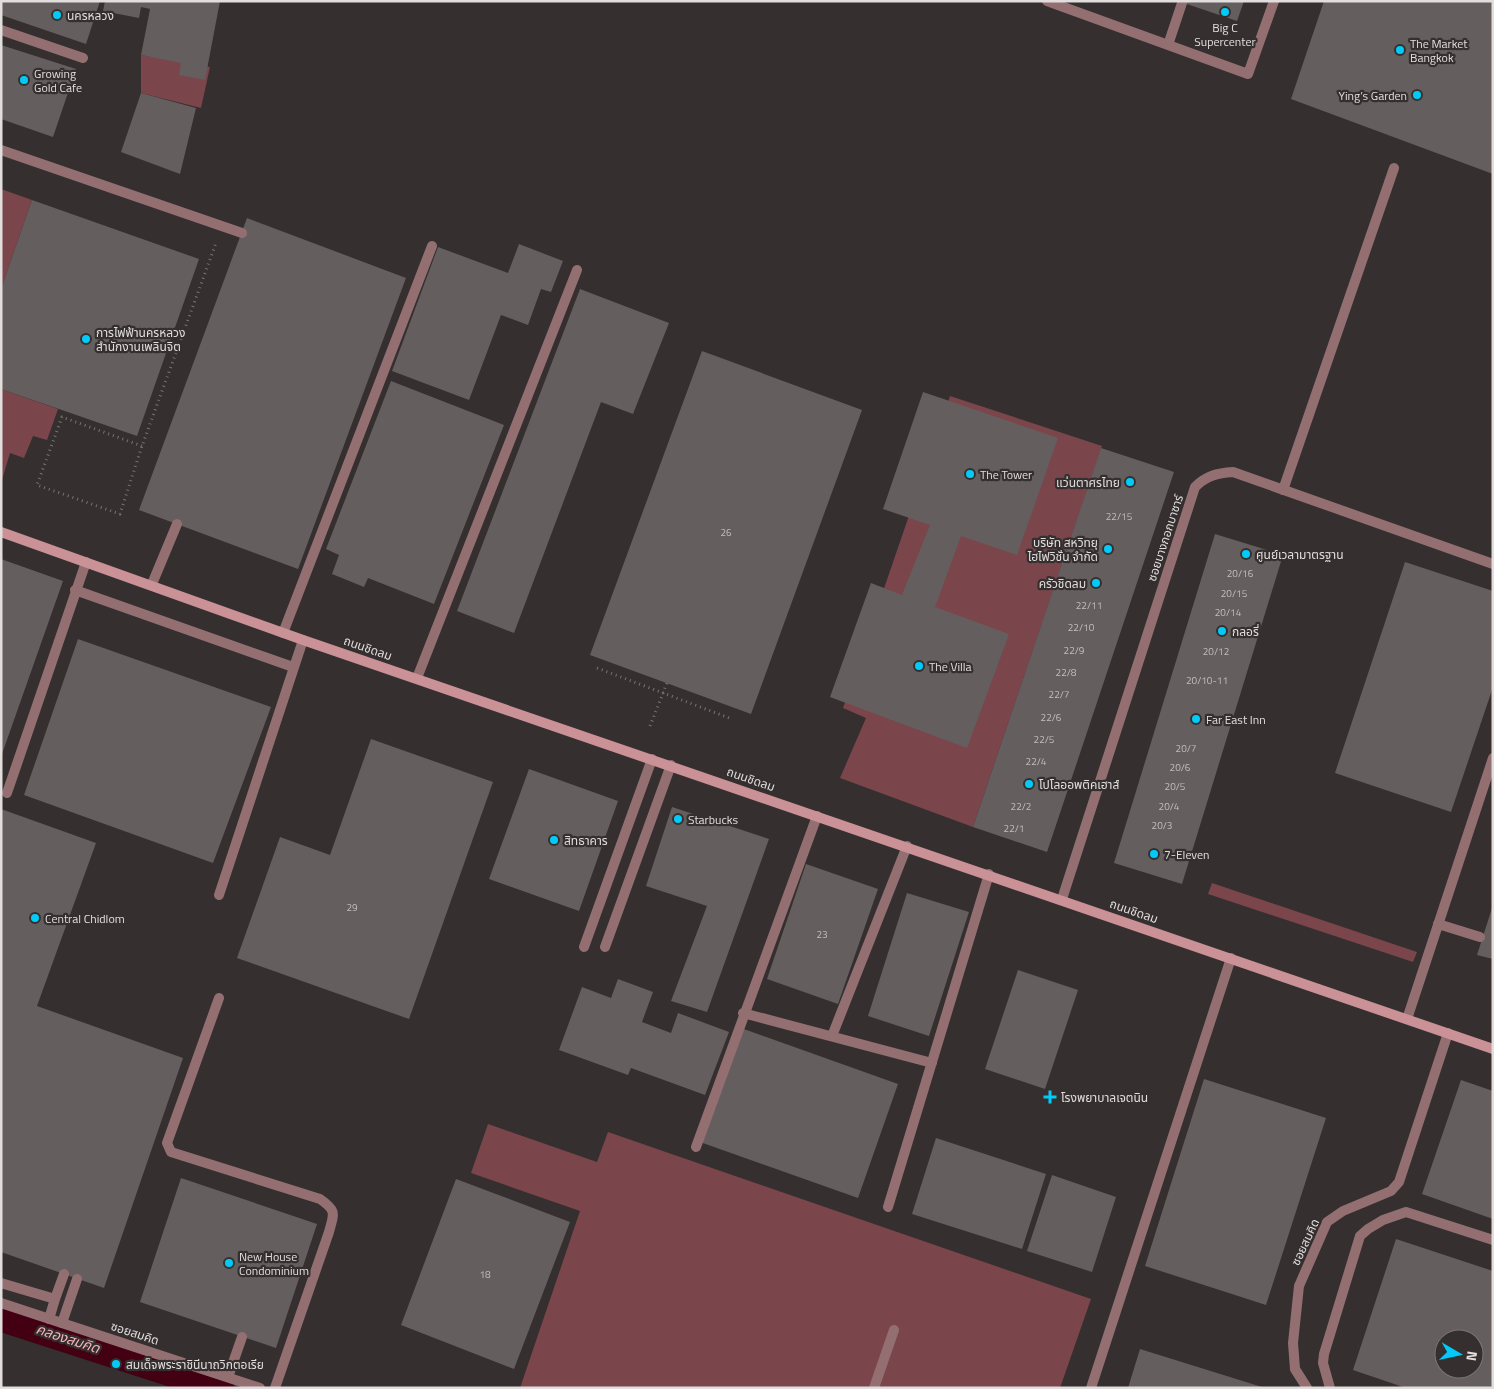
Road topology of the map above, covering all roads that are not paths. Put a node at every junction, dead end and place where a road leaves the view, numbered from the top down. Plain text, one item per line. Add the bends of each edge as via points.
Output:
1 (1047, 1) edge
2 (1274, 1) edge
3 (1182, 3) dead end
4 (1, 30) edge
5 (1168, 45) junction
6 (83, 58) dead end
7 (1, 150) edge
8 (1394, 168) dead end
9 (242, 233) dead end
10 (432, 246) dead end
11 (578, 270) dead end
12 (1283, 490) junction
13 (177, 524) dead end
14 (1, 532) edge
15 (86, 562) junction
16 (1493, 564) edge
17 (152, 584) junction
18 (75, 590) junction
19 (283, 632) junction
20 (303, 640) junction
21 (292, 667) junction
22 (417, 678) junction
23 (1493, 758) edge
24 (652, 759) junction
25 (671, 766) junction
26 (7, 794) dead end
27 (817, 816) junction
28 (907, 846) junction
29 (989, 874) junction
30 (219, 895) dead end
31 (1062, 899) junction
32 (1438, 924) junction
33 (1480, 937) dead end
34 (584, 947) dead end
35 (605, 948) dead end
36 (1232, 958) junction
37 (219, 998) dead end
38 (743, 1013) junction
39 (1407, 1019) junction
40 (1448, 1033) junction
41 (832, 1036) junction
42 (1493, 1049) edge
43 (932, 1063) junction
44 (696, 1147) dead end
45 (888, 1208) dead end
46 (1493, 1240) edge
47 (64, 1274) dead end
48 (77, 1279) dead end
49 (1, 1283) edge
50 (55, 1299) junction
51 (1, 1303) edge
52 (49, 1319) junction
53 (62, 1323) junction
54 (894, 1330) dead end
55 (242, 1337) dead end
56 (228, 1377) junction
57 (260, 1388) edge
58 (275, 1388) edge
59 (874, 1388) edge
60 (1092, 1388) edge
61 (1307, 1388) edge
62 (1330, 1388) edge

1 - 5 street
2 - 5 street via 1248,74
3 - 5 street
4 - 6 street
7 - 9 street
8 - 12 street
10 - 19 street
11 - 22 street
12 - 16 street, ซอยบางกอกบาซาร์
12 - 31 street, ซอยบางกอกบาซาร์ via 1233,472 1203,479 1195,488
13 - 17 street
14 - 15 street, ถนนชิดลม
15 - 17 street, ถนนชิดลม
15 - 18 street
17 - 19 street, ถนนชิดลม
18 - 21 street
18 - 26 street
19 - 20 street, ถนนชิดลม
20 - 21 street
20 - 22 street, ถนนชิดลม
21 - 30 street
22 - 24 street, ถนนชิดลม
23 - 32 street
24 - 25 street, ถนนชิดลม
24 - 34 street
25 - 27 street, ถนนชิดลม
25 - 35 street
27 - 28 street, ถนนชิดลม
27 - 38 street
28 - 29 street, ถนนชิดลม
28 - 41 street
29 - 31 street, ถนนชิดลม
29 - 43 street
31 - 36 street, ถนนชิดลม
32 - 33 street
32 - 39 street
36 - 39 street, ถนนชิดลม
36 - 60 street
37 - 58 street via 167,1143 168,1148 171,1152 320,1200 331,1207 334,1214
38 - 41 street
38 - 44 street
39 - 40 street, ถนนชิดลม
40 - 42 street, ถนนชิดลม
40 - 61 street, ซอยสมคิด via 1399,1182 1391,1191 1342,1211 1327,1222 1299,1286 1293,1343 1295,1369
41 - 43 street
43 - 45 street
46 - 62 street via 1406,1212 1383,1220 1360,1236 1322,1363
47 - 50 street
48 - 53 street
49 - 50 street
50 - 52 street
51 - 52 street, ซอยสมคิด
52 - 53 street, ซอยสมคิด
53 - 56 street, ซอยสมคิด
54 - 59 street
55 - 56 street
56 - 57 street, ซอยสมคิด

